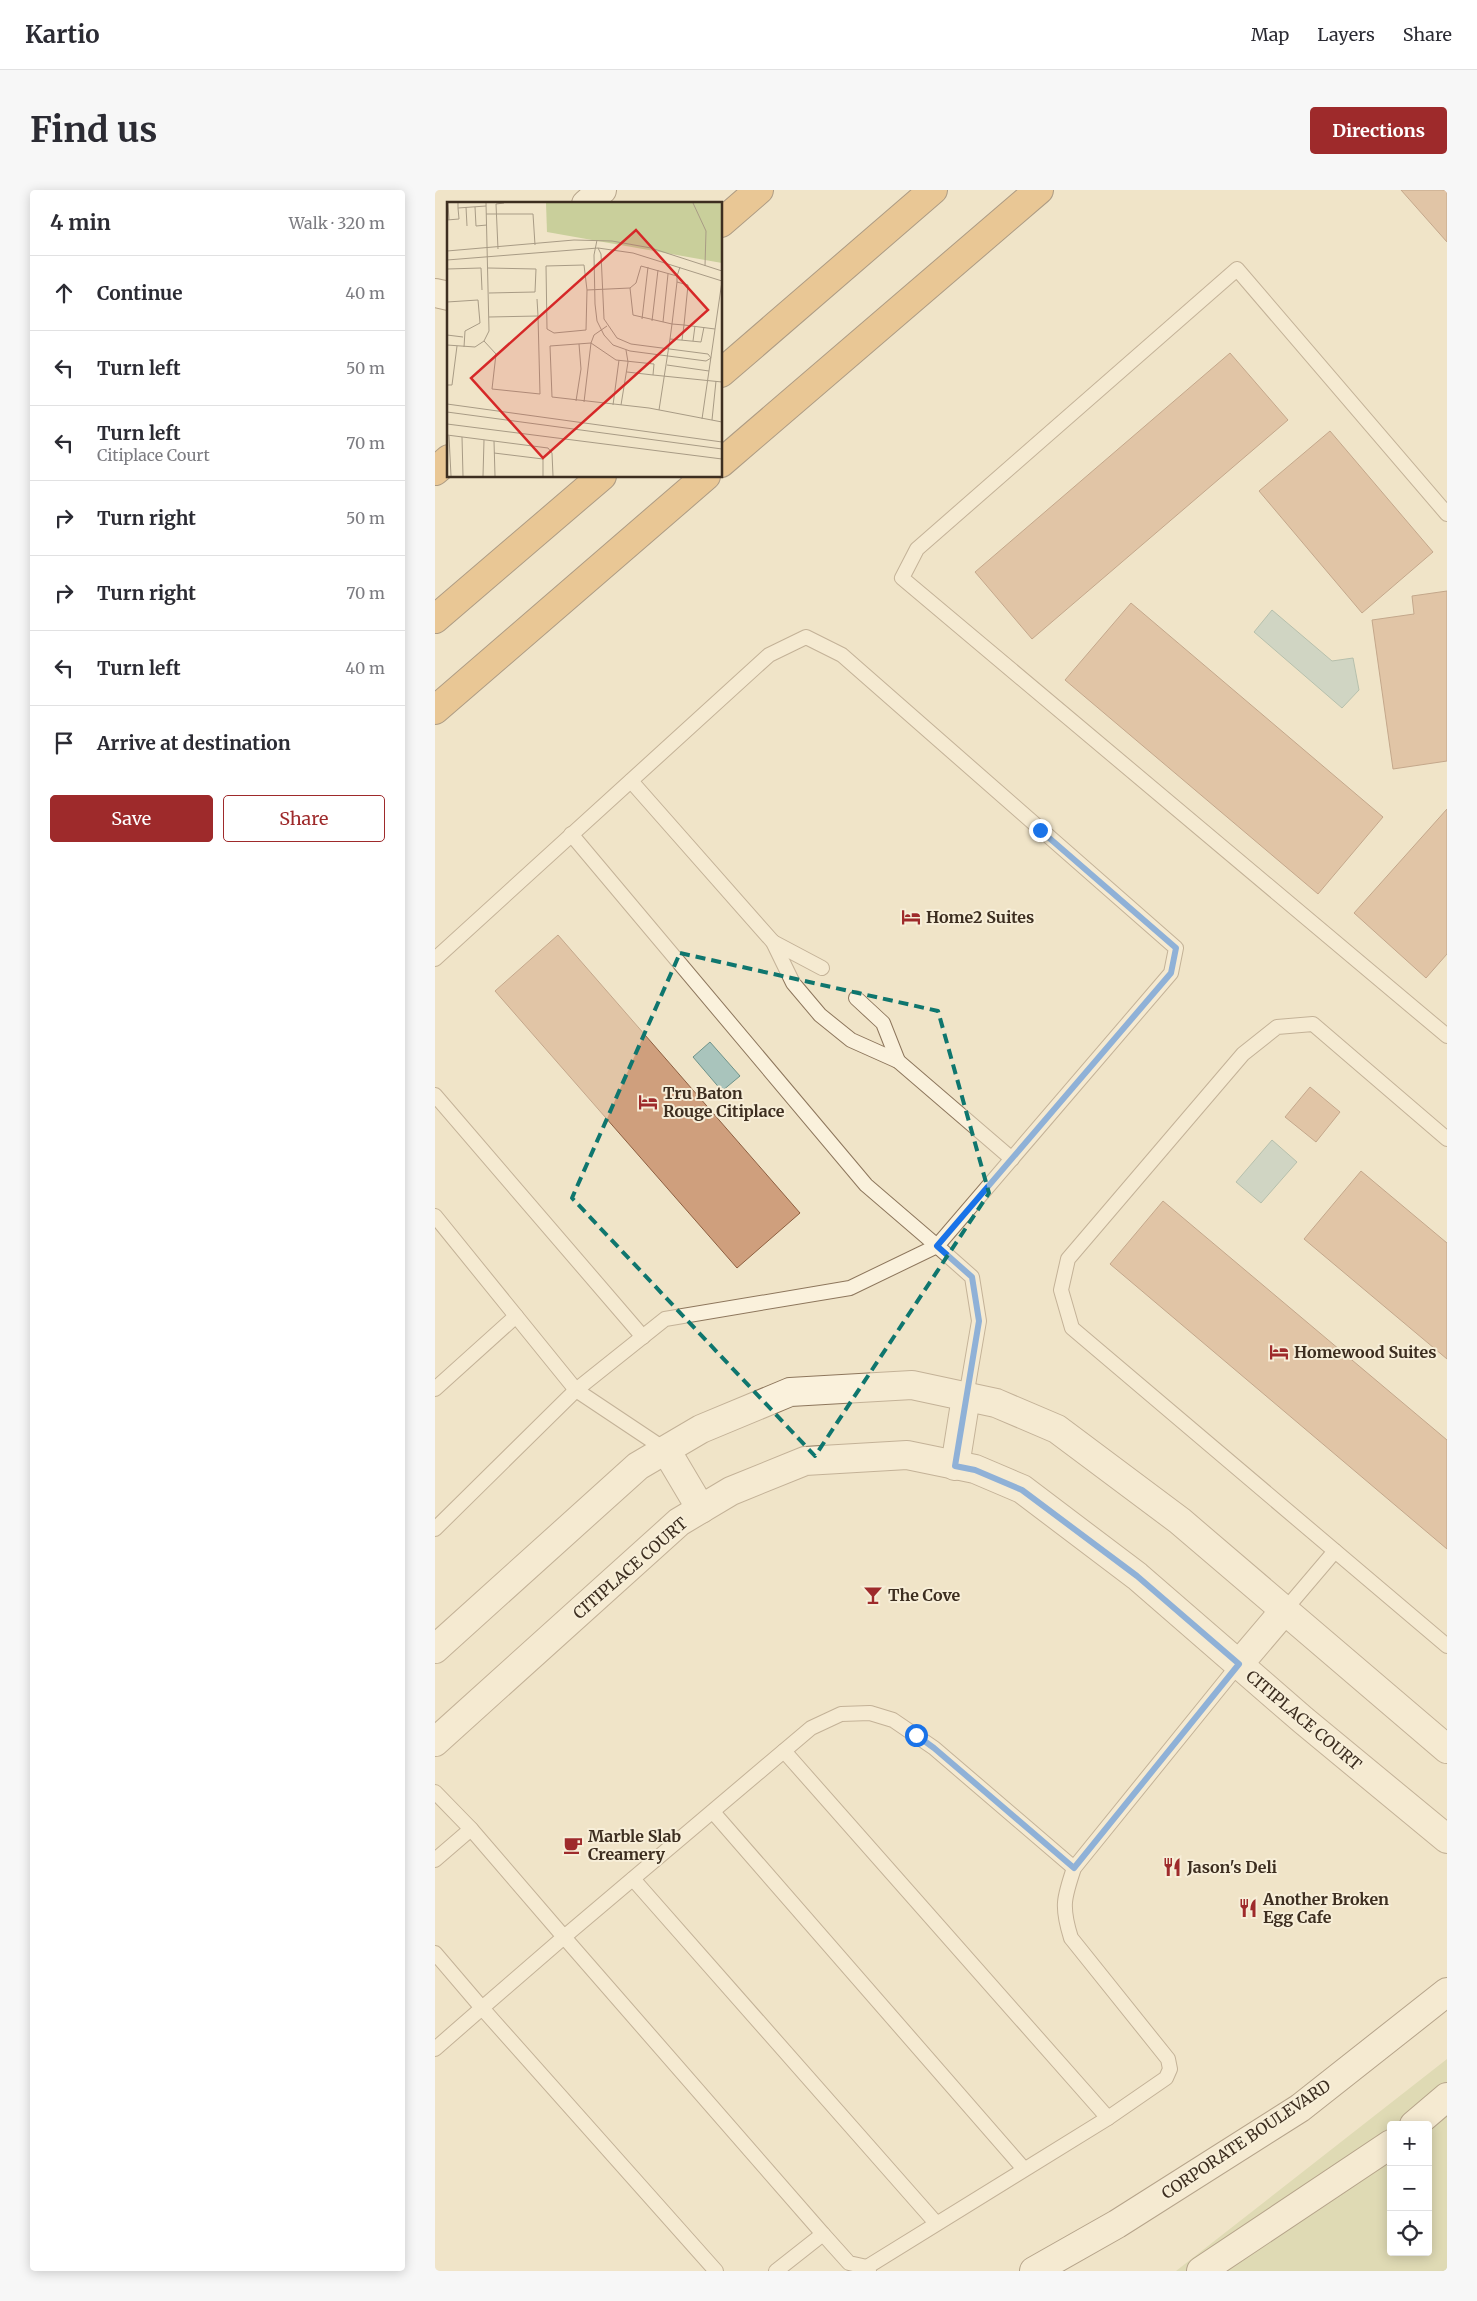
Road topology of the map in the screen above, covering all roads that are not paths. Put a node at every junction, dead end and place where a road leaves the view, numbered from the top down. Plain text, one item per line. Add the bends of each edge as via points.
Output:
1 (602, 190) edge
2 (759, 190) edge
3 (933, 190) edge
4 (1039, 190) edge
5 (589, 202) edge
6 (723, 221) edge
7 (723, 371) edge
8 (447, 461) edge
9 (723, 461) edge
10 (435, 471) edge
11 (600, 478) edge
12 (704, 478) edge
13 (1447, 514) edge
14 (435, 619) edge
15 (435, 710) edge
16 (631, 780) junction
17 (571, 834) junction
18 (773, 942) junction
19 (435, 958) edge
20 (821, 968) dead end
21 (856, 998) dead end
22 (1447, 1036) edge
23 (898, 1061) junction
24 (435, 1095) edge
25 (1447, 1139) edge
26 (1012, 1159) junction
27 (435, 1216) edge
28 (937, 1246) junction
29 (516, 1316) junction
30 (643, 1337) junction
31 (435, 1389) edge
32 (576, 1390) junction
33 (966, 1397) junction
34 (666, 1450) junction
35 (955, 1466) junction
36 (701, 1509) junction
37 (435, 1528) edge
38 (1335, 1551) junction
39 (1284, 1611) junction
40 (1447, 1646) edge
41 (435, 1649) edge
42 (1239, 1664) junction
43 (435, 1742) edge
44 (1447, 1749) edge
45 (784, 1751) junction
46 (435, 1792) edge
47 (713, 1812) junction
48 (471, 1829) junction
49 (1447, 1840) edge
50 (435, 1860) edge
51 (1074, 1868) junction
52 (633, 1878) junction
53 (564, 1938) junction
54 (435, 1954) edge
55 (1447, 1992) edge
56 (482, 2008) junction
57 (435, 2049) edge
58 (1447, 2097) edge
59 (1108, 2118) junction
60 (1419, 2121) edge
61 (1387, 2147) edge
62 (1024, 2169) junction
63 (936, 2224) junction
64 (823, 2234) junction
65 (868, 2269) edge
66 (716, 2271) edge
67 (776, 2271) edge
68 (1034, 2271) edge
69 (1201, 2271) edge

1 - 5 street
2 - 6 highway
3 - 7 highway
4 - 9 highway
8 - 10 highway
11 - 14 highway
12 - 15 highway
13 - 22 lane via 1237,269 917,549 902,578
16 - 17 lane
16 - 18 lane
16 - 26 lane via 769,656 806,638 842,655 1176,948 1171,973
17 - 19 lane
17 - 28 lane via 866,1185
18 - 20 lane
18 - 23 lane via 793,983 820,1015 851,1040
21 - 23 lane via 883,1023
23 - 26 lane
24 - 30 lane
25 - 38 lane via 1313,1024 1277,1027 1243,1054 1068,1259 1061,1290 1073,1328
26 - 28 lane
27 - 29 lane
28 - 30 lane via 850,1288 665,1319
28 - 33 lane via 972,1277 979,1321
29 - 31 lane
29 - 32 lane
30 - 32 lane
32 - 34 lane
32 - 37 lane
33 - 34 street via 912,1385 790,1392 701,1429
33 - 35 street
33 - 39 street via 996,1403 1057,1429 1180,1521
34 - 36 street
34 - 41 street via 637,1466
35 - 36 street, CITIPLACE COURT via 907,1456 805,1461 731,1491
35 - 42 street, CITIPLACE COURT via 975,1470 1022,1490 1137,1576
36 - 43 street, CITIPLACE COURT via 679,1522
38 - 39 lane
38 - 40 lane
39 - 42 street
39 - 44 street
42 - 49 street, CITIPLACE COURT
42 - 51 lane
45 - 47 lane
45 - 51 lane via 811,1728 841,1714 869,1713 893,1720 934,1748
45 - 59 lane
46 - 48 lane
47 - 52 lane
47 - 62 lane
48 - 50 lane
48 - 53 lane
51 - 59 lane via 1064,1898 1071,1938 1168,2059 1170,2069 1166,2078
52 - 53 lane
52 - 63 lane
53 - 56 lane
53 - 64 lane
54 - 56 lane
55 - 68 street, CORPORATE BOULEVARD via 1300,2108 1117,2224
56 - 57 lane
56 - 66 lane
58 - 60 street
59 - 62 lane
61 - 69 street
62 - 63 lane
63 - 65 lane
64 - 65 lane via 849,2263
64 - 67 lane

